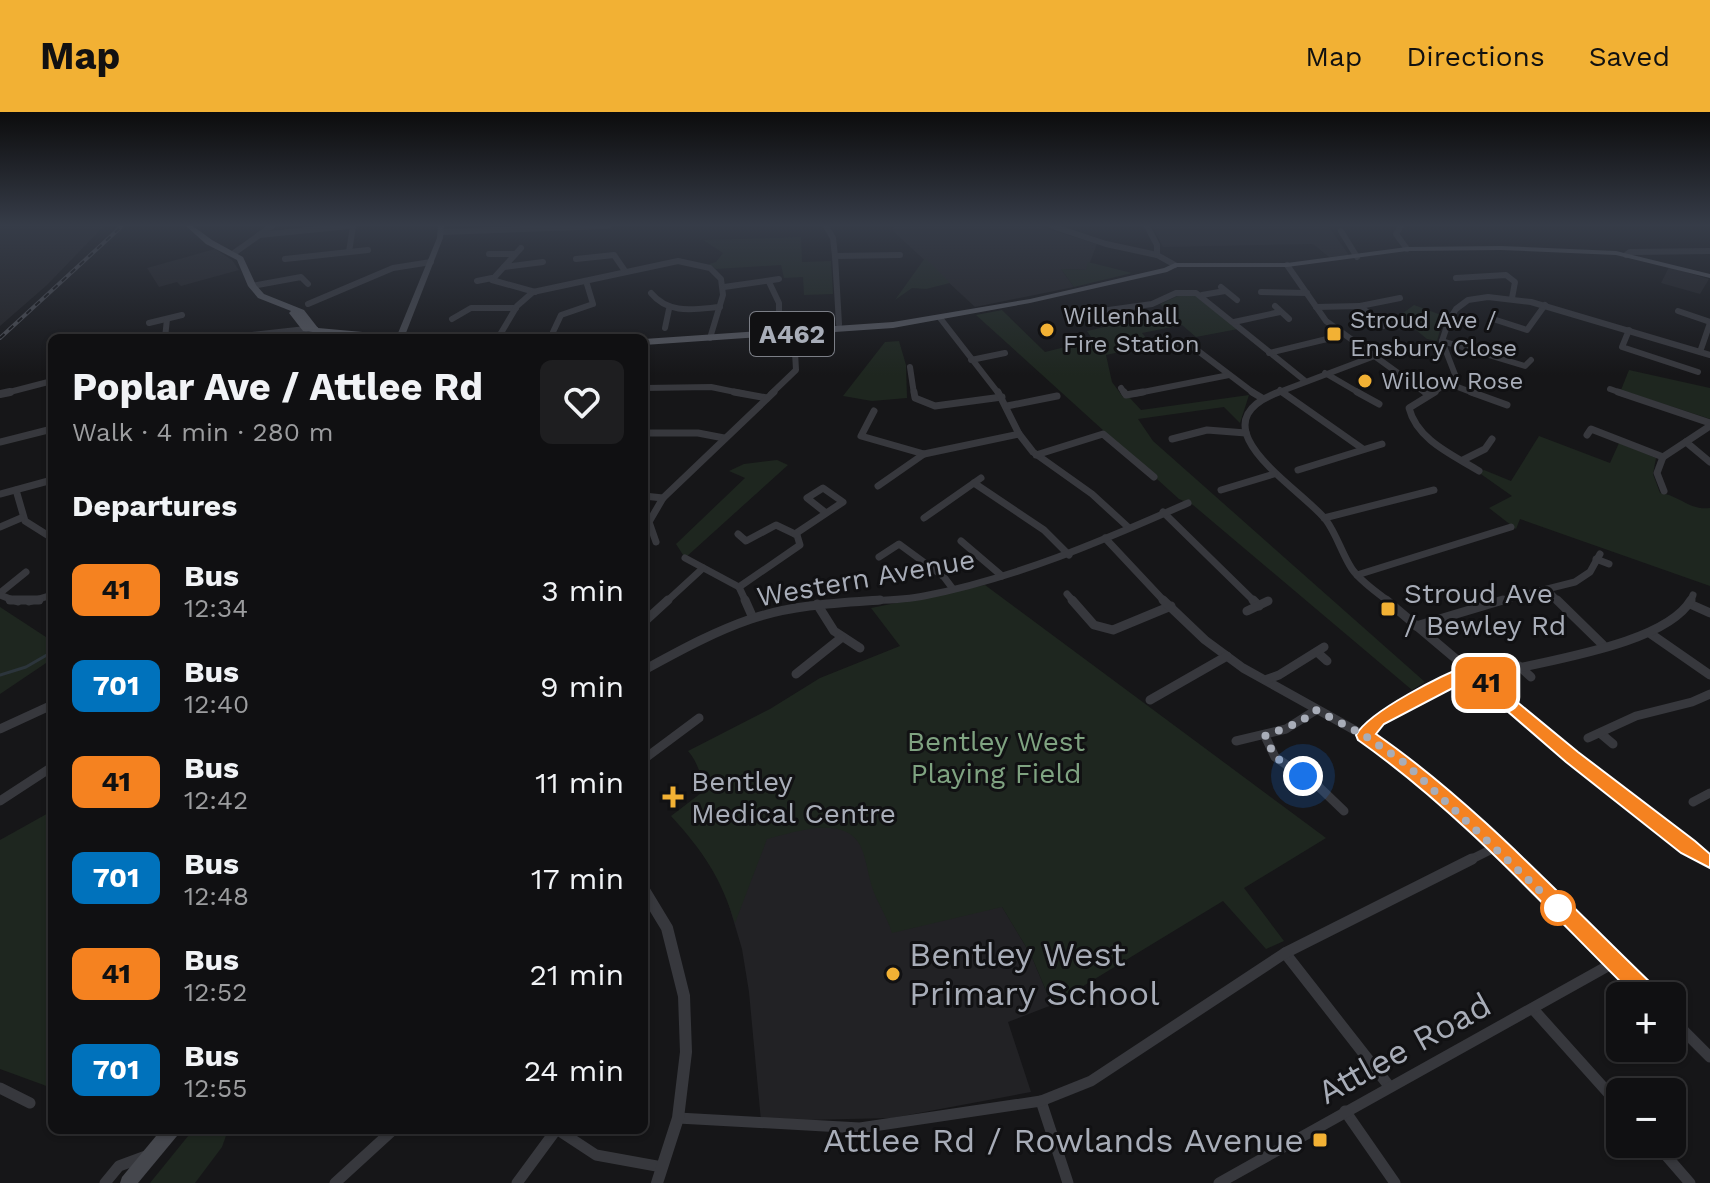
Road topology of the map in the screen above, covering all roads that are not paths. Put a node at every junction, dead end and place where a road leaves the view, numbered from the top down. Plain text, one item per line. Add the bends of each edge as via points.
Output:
1 (248, 276) edge
2 (374, 276) edge
3 (425, 276) edge
4 (606, 276) edge
5 (718, 276) edge
6 (836, 276) edge
7 (1142, 276) edge
8 (1295, 276) edge
9 (1490, 276) edge
10 (1507, 276) edge
11 (492, 278) joint
12 (1456, 278) dead end
13 (779, 279) dead end
14 (477, 281) dead end
15 (586, 281) junction
16 (769, 282) junction
17 (308, 284) dead end
18 (252, 286) junction
19 (724, 287) junction
20 (659, 290) dead end
21 (535, 292) junction
22 (1261, 292) dead end
23 (1307, 293) junction
24 (1202, 295) junction
25 (1400, 298) dead end
26 (1512, 298) junction
27 (1237, 300) dead end
28 (308, 304) dead end
29 (593, 304) junction
30 (1545, 305) junction
31 (1275, 306) dead end
32 (1360, 306) junction
33 (602, 307) dead end
34 (720, 307) junction
35 (1316, 307) junction
36 (516, 308) junction
37 (669, 309) junction
38 (290, 310) junction
39 (1678, 311) dead end
40 (1280, 312) junction
41 (1087, 313) dead end
42 (182, 315) dead end
43 (940, 318) junction
44 (167, 319) junction
45 (452, 319) dead end
46 (1289, 319) dead end
47 (1493, 319) dead end
48 (779, 321) dead end
49 (1234, 322) junction
50 (1710, 322) edge
51 (149, 323) dead end
52 (839, 324) dead end
53 (544, 325) dead end
54 (1383, 326) dead end
55 (665, 328) dead end
56 (1629, 330) junction
57 (271, 331) junction
58 (311, 333) edge
59 (165, 334) edge
60 (252, 334) edge
61 (338, 334) edge
62 (400, 334) edge
63 (501, 334) edge
64 (794, 334) junction
65 (710, 338) junction
66 (1327, 339) dead end
67 (1442, 341) junction
68 (648, 342) edge
69 (1150, 351) dead end
70 (1700, 352) junction
71 (1269, 353) junction
72 (1710, 355) edge
73 (1001, 356) dead end
74 (1372, 357) junction
75 (971, 360) junction
76 (1531, 360) dead end
77 (910, 367) dead end
78 (1698, 372) dead end
79 (1325, 373) junction
80 (1229, 375) junction
81 (1304, 380) junction
82 (48, 382) edge
83 (1450, 384) junction
84 (648, 388) edge
85 (1121, 388) dead end
86 (1280, 390) junction
87 (0, 394) edge
88 (1428, 394) junction
89 (1605, 396) dead end
90 (1002, 397) junction
91 (767, 398) junction
92 (1262, 398) junction
93 (1053, 399) dead end
94 (1379, 404) dead end
95 (1507, 405) dead end
96 (1007, 406) junction
97 (874, 411) dead end
98 (1710, 424) edge
99 (48, 430) edge
100 (648, 433) edge
101 (1246, 433) junction
102 (1019, 434) junction
103 (1587, 435) dead end
104 (724, 438) junction
105 (1172, 439) dead end
106 (1492, 439) dead end
107 (0, 442) edge
108 (1686, 442) junction
109 (1382, 444) dead end
110 (1363, 449) junction
111 (924, 454) junction
112 (1036, 455) junction
113 (1663, 457) junction
114 (1463, 460) junction
115 (1710, 462) edge
116 (1298, 470) dead end
117 (1479, 471) dead end
118 (1274, 474) junction
119 (1154, 477) dead end
120 (48, 481) edge
121 (878, 486) dead end
122 (1418, 486) dead end
123 (16, 490) junction
124 (1221, 490) dead end
125 (1664, 491) dead end
126 (0, 494) edge
127 (648, 496) edge
128 (663, 498) junction
129 (1188, 503) dead end
130 (1163, 512) junction
131 (826, 513) dead end
132 (931, 517) dead end
133 (21, 518) junction
134 (1324, 518) junction
135 (0, 527) edge
136 (1128, 527) junction
137 (48, 531) edge
138 (1508, 531) dead end
139 (43, 534) junction
140 (738, 534) dead end
141 (795, 534) junction
142 (48, 536) edge
143 (1105, 538) junction
144 (961, 541) dead end
145 (656, 542) dead end
146 (1069, 555) junction
147 (879, 557) dead end
148 (685, 558) dead end
149 (1609, 564) dead end
150 (703, 568) junction
151 (26, 572) dead end
152 (1357, 575) junction
153 (1002, 576) junction
154 (739, 587) junction
155 (953, 589) junction
156 (1548, 591) junction
157 (0, 594) edge
158 (1067, 594) dead end
159 (48, 596) edge
160 (1268, 601) dead end
161 (817, 604) junction
162 (1171, 606) junction
163 (1259, 606) junction
164 (1247, 611) dead end
165 (1710, 613) edge
166 (648, 618) edge
167 (753, 618) junction
168 (1416, 626) junction
169 (1651, 634) junction
170 (841, 638) junction
171 (1603, 645) junction
172 (860, 648) dead end
173 (1227, 656) junction
174 (1327, 661) dead end
175 (1519, 666) junction
176 (648, 668) edge
177 (1471, 671) junction
178 (1506, 671) dead end
179 (796, 674) dead end
180 (1710, 675) edge
181 (1531, 677) dead end
182 (1265, 680) junction
183 (1148, 689) dead end
184 (1710, 694) edge
185 (48, 707) edge
186 (1316, 710) junction
187 (699, 718) dead end
188 (0, 729) edge
189 (1600, 733) junction
190 (1364, 735) junction
191 (1265, 736) junction
192 (1588, 738) dead end
193 (1236, 741) dead end
194 (1613, 744) dead end
195 (648, 756) edge
196 (48, 770) edge
197 (1710, 793) edge
198 (0, 801) edge
199 (1693, 802) dead end
200 (1344, 811) dead end
201 (1494, 848) junction
202 (1710, 860) edge
203 (648, 897) edge
204 (1285, 953) junction
205 (1615, 962) junction
206 (1635, 982) edge
207 (1533, 1009) junction
208 (1686, 1033) edge
209 (1710, 1057) edge
210 (1389, 1086) junction
211 (0, 1088) edge
212 (1606, 1090) edge
213 (1041, 1101) junction
214 (30, 1103) dead end
215 (1345, 1111) junction
216 (678, 1118) junction
217 (168, 1134) edge
218 (389, 1134) edge
219 (554, 1134) edge
220 (563, 1134) edge
221 (151, 1155) junction
222 (1668, 1158) edge
223 (662, 1167) junction
224 (1226, 1181) edge
225 (105, 1183) edge
226 (128, 1183) edge
227 (335, 1183) edge
228 (517, 1183) edge
229 (657, 1183) edge
230 (1068, 1183) edge
231 (1395, 1183) edge
232 (1690, 1183) edge

1 - 18 main road
2 - 28 street
3 - 62 main road
4 - 15 street
5 - 19 street
6 - 52 street
7 - 43 main road, A462
8 - 23 street
9 - 12 street
10 - 26 street via 1515,282
11 - 14 street
11 - 21 street
13 - 16 street
15 - 21 street
15 - 29 street
16 - 19 street
16 - 48 street via 779,303
17 - 18 street via 301,277 289,277
18 - 38 main road via 268,301
19 - 34 street
20 - 37 street via 647,294
21 - 36 street
22 - 23 street
23 - 35 street
24 - 27 street via 1222,288
24 - 41 street via 1182,292 1152,304
24 - 49 street
25 - 32 street
26 - 30 street
26 - 67 street via 1461,304 1451,314
29 - 33 street
29 - 53 street via 564,311 553,328
30 - 47 street via 1527,330
30 - 56 street
31 - 40 street
32 - 35 street
32 - 54 street
34 - 37 street
34 - 65 street
35 - 74 street
36 - 45 street via 471,308
36 - 63 street
37 - 55 street
38 - 57 street via 289,322
38 - 58 main road
39 - 50 street
40 - 46 street
40 - 49 street
42 - 44 street
43 - 64 main road, A462
43 - 75 street
44 - 51 street
44 - 59 street
49 - 71 street
50 - 70 street
56 - 70 street
56 - 78 street via 1622,347
57 - 58 street
57 - 60 street
58 - 61 main road
64 - 65 main road, A462
64 - 91 street via 796,370
65 - 68 main road, A462
66 - 71 street
67 - 76 street via 1525,366
67 - 83 street via 1456,377
69 - 80 street via 1195,345
70 - 72 street
71 - 81 street
73 - 75 street
74 - 79 street
74 - 88 street
75 - 90 street
77 - 90 street via 915,398 928,405
79 - 81 street
79 - 94 street
80 - 85 street via 1126,395
80 - 92 street
81 - 86 street
82 - 87 street
83 - 88 street
83 - 95 street
84 - 91 street via 711,387
86 - 92 street
86 - 110 street
88 - 114 street via 1409,408 1413,424
89 - 98 street via 1612,386
90 - 96 street
91 - 104 street
92 - 101 street via 1246,417
93 - 96 street
96 - 102 street
97 - 111 street via 861,436
98 - 108 street
99 - 107 street
100 - 104 street
101 - 105 street via 1207,430
101 - 118 street via 1253,453
102 - 111 street
102 - 112 street
103 - 113 street via 1591,429
104 - 128 street
106 - 114 street
108 - 113 street
108 - 115 street
109 - 110 street
110 - 116 street
111 - 121 street
112 - 119 street via 1103,434
112 - 136 street
113 - 125 street via 1657,473
114 - 117 street
118 - 124 street
118 - 134 street
120 - 123 street
122 - 134 street via 1431,491
123 - 126 street
123 - 133 street
127 - 128 street
128 - 145 street via 649,522
129 - 130 street, Western Avenue
130 - 136 street, Western Avenue
130 - 163 street
131 - 141 street
132 - 146 street via 978,480
133 - 135 street
133 - 139 street
134 - 152 street
136 - 143 street, Western Avenue
137 - 139 street
138 - 152 street
139 - 142 street
140 - 141 street via 746,541 776,525
141 - 154 street via 800,545
143 - 146 street, Western Avenue
143 - 162 street
144 - 153 street
146 - 153 street, Western Avenue
147 - 155 street via 899,544
148 - 150 street
149 - 156 street via 1598,556 1590,572
150 - 154 street
150 - 166 street
151 - 157 street
152 - 168 street
153 - 155 street, Western Avenue
154 - 167 street
155 - 161 street, Western Avenue via 921,597
156 - 168 street via 1502,599
156 - 171 street
157 - 159 street via 26,603
158 - 162 street via 1094,625 1113,630
160 - 163 street
161 - 167 street, Western Avenue
161 - 170 street via 824,623
162 - 173 street
163 - 164 street
165 - 169 street via 1692,600
167 - 176 street, Western Avenue
168 - 177 street
169 - 171 street
169 - 180 street
170 - 172 street
170 - 179 street
171 - 175 street
173 - 182 street
173 - 183 street via 1153,699
174 - 182 street via 1320,650
175 - 178 street
175 - 181 street
177 - 190 street via 1379,719
177 - 202 street via 1572,757
182 - 186 street
184 - 189 street
185 - 188 street
186 - 190 street
186 - 191 street
187 - 195 street
189 - 192 street
189 - 194 street
190 - 201 street via 1406,764
191 - 193 street
191 - 200 street via 1275,757
196 - 198 street
197 - 199 street
201 - 204 street
201 - 205 street
203 - 216 street via 667,928 684,996 686,1052
204 - 210 street
204 - 213 street via 1091,1081
205 - 206 street
205 - 207 street, Attlee Road
207 - 210 street, Attlee Road
207 - 212 street
208 - 209 street
210 - 215 street, Attlee Road
211 - 214 street
213 - 216 street via 860,1128
213 - 230 street
215 - 224 street, Attlee Road
215 - 231 street
216 - 223 street
217 - 221 main road
218 - 227 street
219 - 228 street
220 - 223 street via 596,1155
221 - 225 street via 119,1166
221 - 226 main road
222 - 232 street
223 - 229 street

